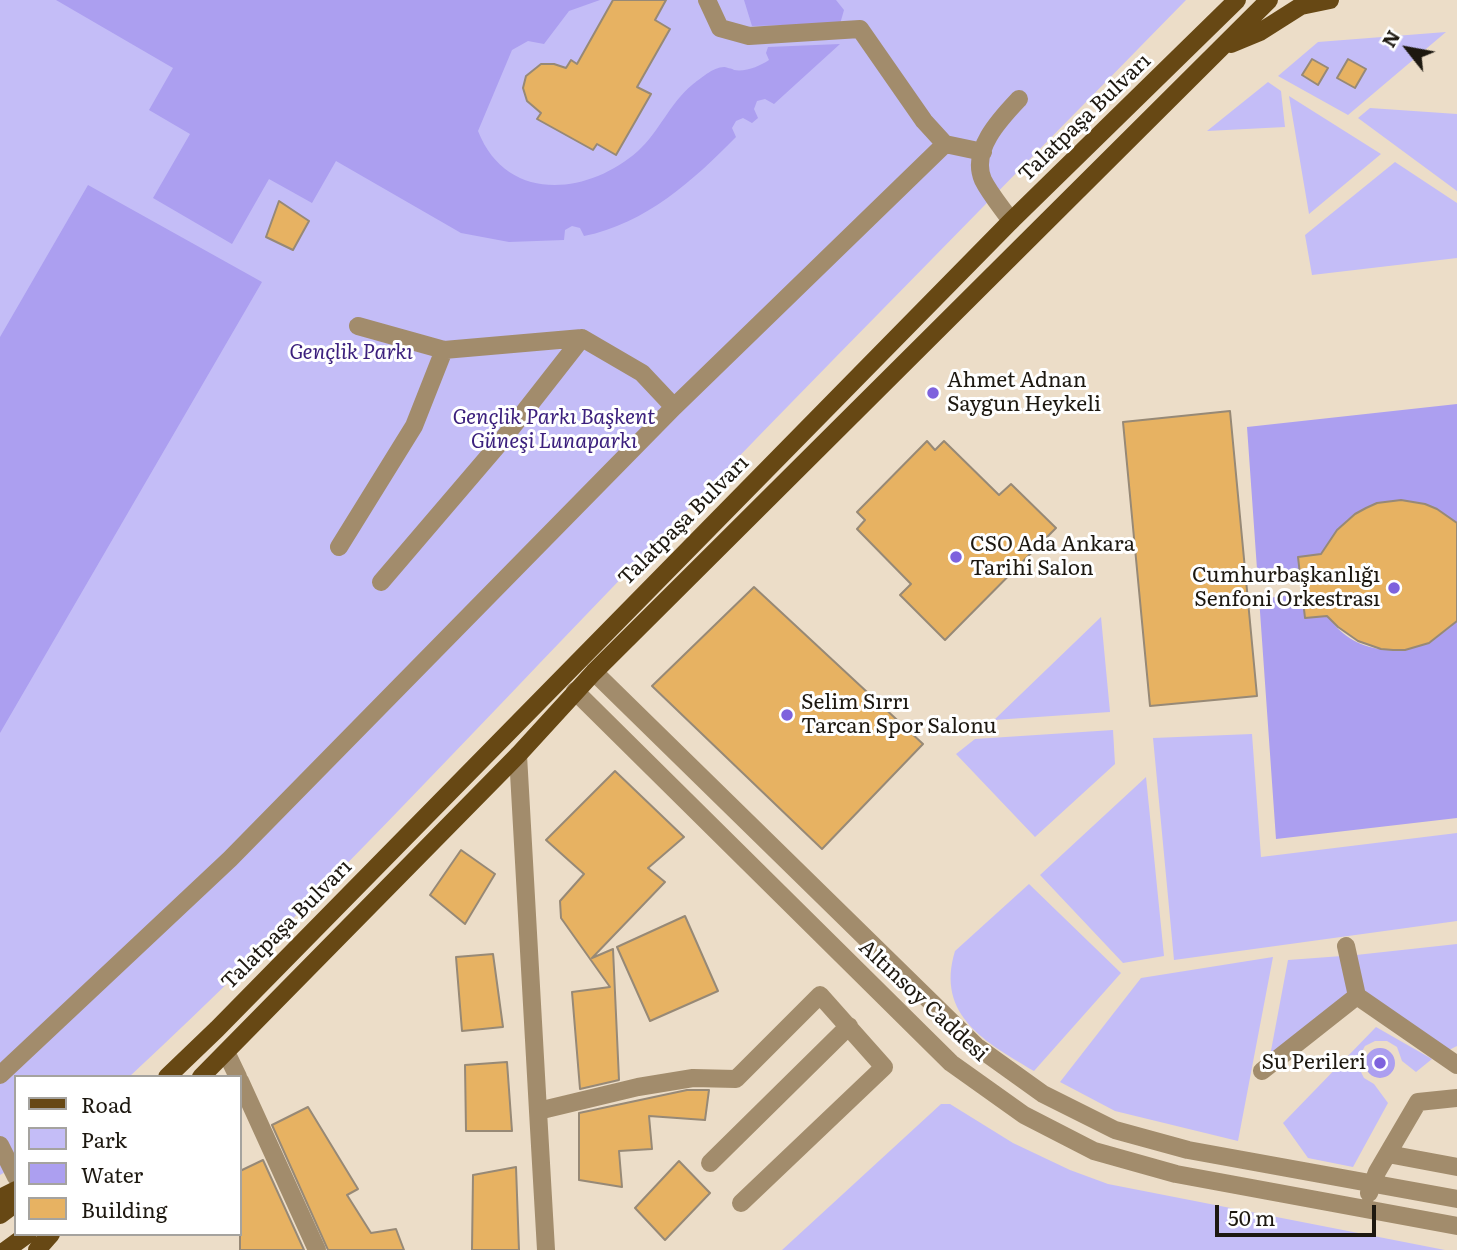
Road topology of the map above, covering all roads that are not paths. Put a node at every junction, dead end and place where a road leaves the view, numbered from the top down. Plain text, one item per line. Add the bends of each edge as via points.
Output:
1 (708, 0) edge
2 (1217, 0) edge
3 (1237, 0) edge
4 (1269, 0) edge
5 (1330, 0) edge
6 (1207, 31) junction
7 (1222, 48) junction
8 (1018, 99) dead end
9 (945, 144) junction
10 (983, 152) junction
11 (1011, 221) junction
12 (358, 326) dead end
13 (582, 338) junction
14 (444, 350) junction
15 (674, 407) junction
16 (339, 547) dead end
17 (381, 583) dead end
18 (594, 672) junction
19 (575, 691) junction
20 (518, 755) junction
21 (1346, 946) dead end
22 (1357, 996) junction
23 (849, 1026) junction
24 (226, 1052) junction
25 (1457, 1065) edge
26 (1262, 1072) dead end
27 (0, 1075) edge
28 (169, 1075) edge
29 (203, 1075) edge
30 (237, 1075) edge
31 (242, 1086) edge
32 (1457, 1098) edge
33 (538, 1111) junction
34 (0, 1145) edge
35 (1388, 1154) junction
36 (710, 1163) dead end
37 (1457, 1167) edge
38 (14, 1173) edge
39 (1371, 1185) junction
40 (1457, 1199) edge
41 (741, 1203) dead end
42 (1364, 1210) junction
43 (1457, 1226) edge
44 (25, 1236) edge
45 (49, 1236) edge
46 (6, 1250) edge
47 (37, 1250) edge
48 (317, 1250) edge
49 (546, 1250) edge

1 - 9 street via 720,28 749,36 860,29
2 - 6 main road
3 - 6 main road, Talatpaşa Bulvarı
4 - 7 main road, Talatpaşa Bulvarı
5 - 7 main road via 1301,6 1260,32
6 - 11 main road, Talatpaşa Bulvarı
7 - 18 main road, Talatpaşa Bulvarı
8 - 10 street via 993,127
9 - 10 street
9 - 15 street
10 - 11 street via 982,178
11 - 28 main road, Talatpaşa Bulvarı
12 - 14 street
13 - 14 street
13 - 15 street via 642,373
13 - 17 street
14 - 16 street via 414,426
15 - 27 street via 230,859
18 - 19 main road, Talatpaşa Bulvarı
18 - 39 street, Altınsoy Caddesi via 976,1046 1043,1094 1115,1130 1164,1144
19 - 20 main road, Talatpaşa Bulvarı
19 - 42 street, Altınsoy Caddesi via 951,1063 1024,1115 1094,1152 1176,1174
20 - 24 main road, Talatpaşa Bulvarı
20 - 33 street
21 - 22 street
22 - 25 street
22 - 26 street
23 - 33 street via 820,995 736,1079 693,1078
23 - 36 street
23 - 41 street via 884,1067
24 - 29 main road, Talatpaşa Bulvarı
24 - 30 street
31 - 48 street
32 - 35 street via 1418,1102
33 - 49 street
34 - 38 street
35 - 37 street
35 - 39 street
39 - 40 street, Altınsoy Caddesi
39 - 42 street
42 - 43 street, Altınsoy Caddesi
44 - 46 main road
45 - 47 main road

